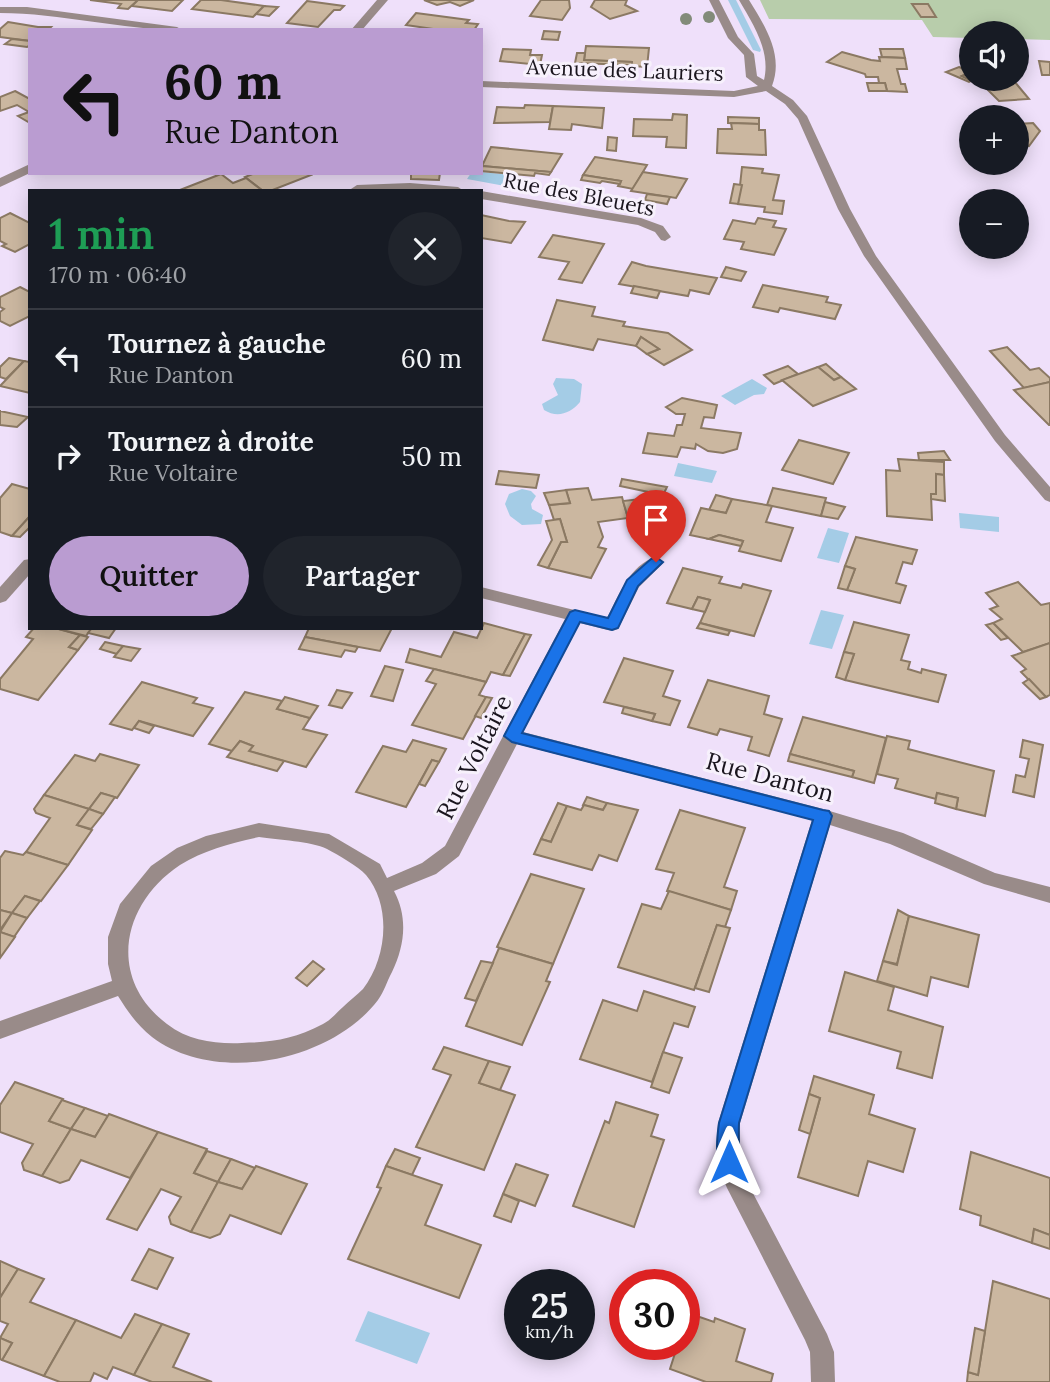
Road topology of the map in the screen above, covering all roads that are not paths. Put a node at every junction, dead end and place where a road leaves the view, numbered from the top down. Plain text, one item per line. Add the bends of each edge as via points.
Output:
1 (383, 0) edge
2 (714, 0) edge
3 (744, 0) edge
4 (0, 10) edge
5 (162, 28) edge
6 (358, 28) edge
7 (483, 84) edge
8 (766, 88) junction
9 (28, 169) edge
10 (0, 183) edge
11 (372, 189) edge
12 (434, 189) edge
13 (483, 195) edge
14 (665, 237) dead end
15 (1050, 497) edge
16 (656, 562) dead end
17 (28, 566) edge
18 (483, 593) edge
19 (0, 597) edge
20 (575, 615) junction
21 (512, 736) junction
22 (823, 816) junction
23 (385, 887) junction
24 (1050, 895) edge
25 (122, 986) junction
26 (0, 1030) edge
27 (823, 1382) edge

1 - 6 street
2 - 8 street via 733,38 749,54 752,77
3 - 8 street via 769,49 773,76
4 - 5 street
7 - 8 street, Avenue des Lauriers via 734,94
8 - 15 street via 789,102 803,118 870,256 1000,438
9 - 10 street
11 - 12 street
13 - 14 street, Rue des Bleuets via 641,222 659,229
16 - 20 street via 632,584 612,625
17 - 19 street
18 - 20 street
20 - 21 street, Rue Voltaire
21 - 22 street, Rue Danton
21 - 23 street, Rue Voltaire via 452,852 422,873
22 - 24 street, Rue Danton via 896,838 991,879
22 - 27 street via 727,1142 735,1181 815,1334 825,1369
23 - 25 street via 360,858 318,836 289,830 226,835 169,862 145,883 119,933 117,962
23 - 25 street via 396,931 383,977 350,1017 305,1043 243,1055 182,1044 157,1030 136,1010
25 - 26 street

